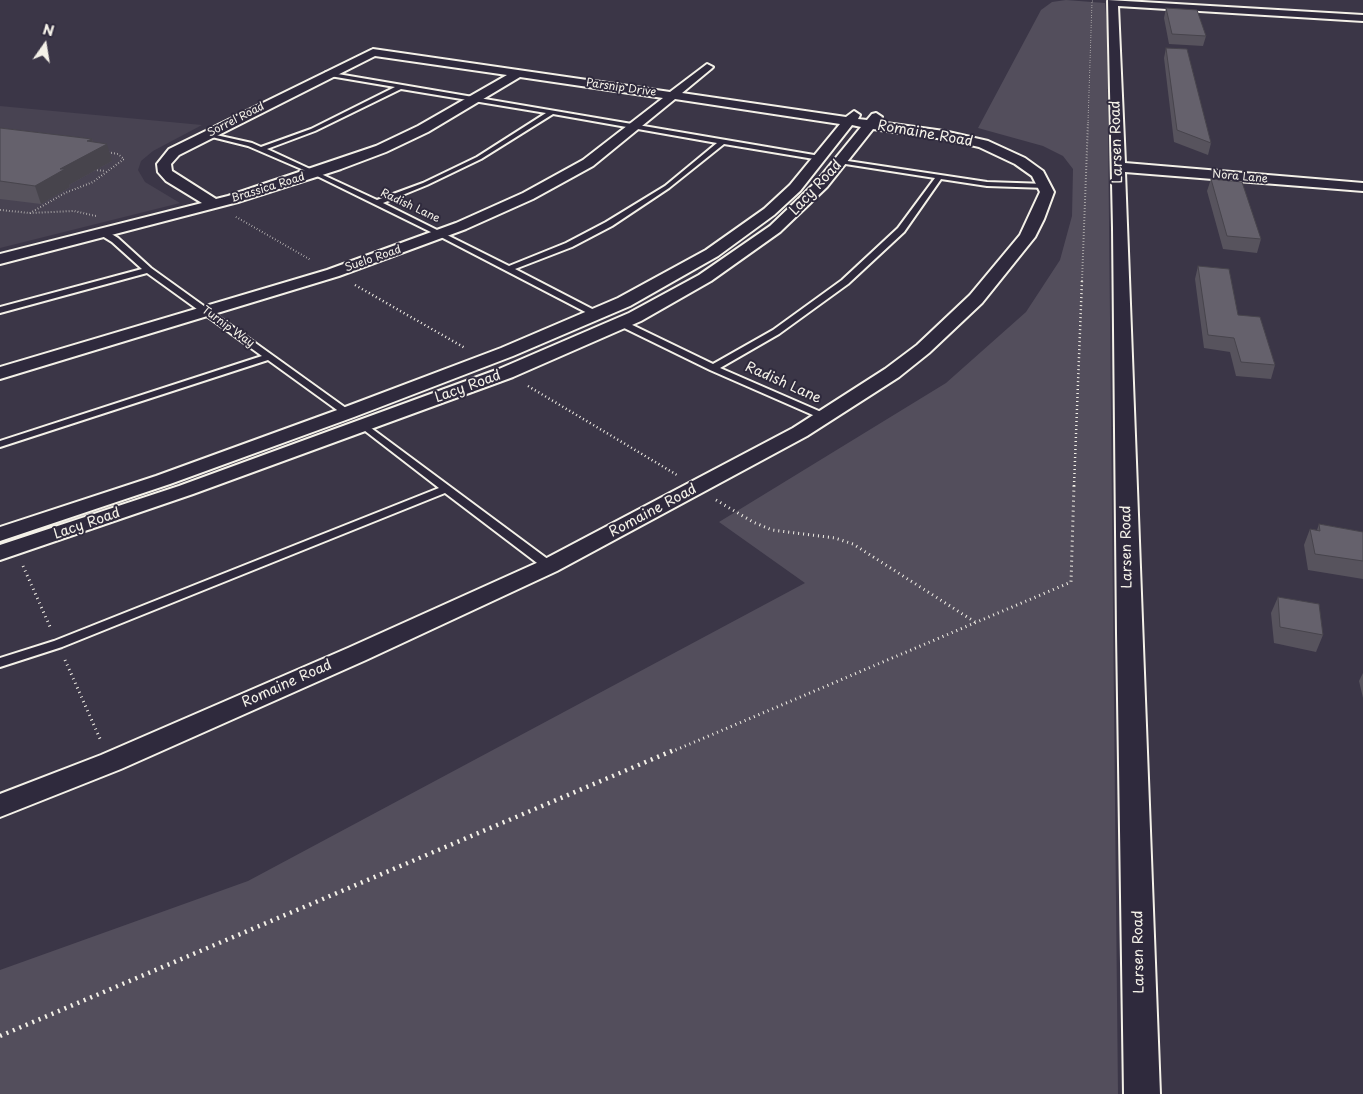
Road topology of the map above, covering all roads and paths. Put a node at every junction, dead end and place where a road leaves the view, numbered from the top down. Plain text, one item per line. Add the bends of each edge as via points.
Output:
1 (1113, 1) edge
2 (1363, 18) edge
3 (373, 52) joint
4 (707, 67) dead end
5 (518, 73) junction
6 (326, 74) junction
7 (400, 87) junction
8 (672, 95) junction
9 (473, 100) junction
10 (551, 113) junction
11 (862, 119) junction
12 (635, 127) junction
13 (207, 135) junction
14 (722, 142) junction
15 (261, 149) junction
16 (100, 152) edge
17 (820, 158) junction
18 (841, 162) junction
19 (1118, 167) junction
20 (94, 170) edge
21 (106, 171) junction
22 (315, 173) junction
23 (939, 177) junction
24 (67, 186) edge
25 (1046, 186) junction
26 (1363, 187) edge
27 (78, 188) junction
28 (376, 202) junction
29 (214, 204) junction
30 (0, 210) edge
31 (30, 213) junction
32 (98, 216) dead end
33 (235, 216) dead end
34 (442, 234) junction
35 (107, 235) junction
36 (0, 259) edge
37 (311, 260) dead end
38 (510, 268) junction
39 (148, 270) junction
40 (349, 282) dead end
41 (0, 310) edge
42 (206, 311) junction
43 (596, 314) junction
44 (621, 323) junction
45 (469, 350) dead end
46 (270, 356) junction
47 (713, 368) junction
48 (0, 373) edge
49 (524, 384) dead end
50 (347, 413) junction
51 (825, 417) junction
52 (363, 425) junction
53 (0, 444) edge
54 (676, 474) dead end
55 (445, 489) junction
56 (719, 501) dead end
57 (0, 534) edge
58 (0, 554) edge
59 (23, 565) dead end
60 (549, 566) junction
61 (976, 623) junction
62 (54, 636) dead end
63 (64, 658) dead end
64 (0, 663) edge
65 (102, 741) dead end
66 (0, 806) edge
67 (0, 1036) edge
68 (1142, 1094) edge

1 - 2 street
1 - 19 street, Larsen Road
1 - 61 path via 1092,1 1070,582
3 - 5 street, Parsnip Drive
3 - 6 street, Sorrel Road
4 - 8 street, Suelo Road
5 - 8 street, Parsnip Drive
5 - 9 street, Brassica Road
6 - 7 lane
6 - 13 street, Sorrel Road
7 - 9 lane
7 - 15 lane via 313,130
8 - 11 street, Parsnip Drive
8 - 12 street, Suelo Road
9 - 10 lane
9 - 22 street, Brassica Road via 381,149
10 - 12 lane
10 - 28 lane via 479,158 425,184
11 - 17 street, Lacy Road
11 - 18 street, Lacy Road
11 - 25 street, Romaine Road via 983,144 1031,168
12 - 14 lane
12 - 34 street, Suelo Road via 588,163 558,180
13 - 15 lane, Radish Lane via 238,139
13 - 29 street, Sorrel Road via 174,152 164,164 165,172 171,178
14 - 17 lane
14 - 38 lane via 667,187 609,224 569,245
15 - 22 lane, Radish Lane
16 - 21 path via 118,154 124,159
17 - 43 street, Lacy Road via 784,198 728,243 646,290
18 - 23 lane
18 - 44 street, Lacy Road via 794,213 754,246 678,294
19 - 26 street, Nora Lane
19 - 68 street, Larsen Road
20 - 21 path
21 - 27 path via 96,180
22 - 28 lane, Radish Lane
22 - 29 street, Brassica Road
23 - 25 lane via 994,185
23 - 47 lane via 901,230 845,282 776,332
24 - 27 path
25 - 51 street, Romaine Road via 1046,198 1027,237 976,299 924,348
27 - 31 path
28 - 34 lane, Radish Lane
29 - 35 street, Brassica Road
30 - 31 path
31 - 32 path via 74,210
33 - 37 path
34 - 38 lane, Radish Lane
34 - 42 street, Suelo Road via 333,273
35 - 36 street, Brassica Road
35 - 39 lane, Turnip Way
38 - 43 lane, Radish Lane
39 - 41 lane
39 - 42 lane, Turnip Way
40 - 45 path
42 - 46 lane, Turnip Way
42 - 48 street, Suelo Road
43 - 50 street, Lacy Road via 493,358
44 - 47 lane, Radish Lane
44 - 52 street, Lacy Road via 514,370
46 - 50 lane, Turnip Way
46 - 53 lane
47 - 51 lane, Radish Lane
49 - 54 path
50 - 57 street, Lacy Road via 163,480
51 - 60 street, Romaine Road
52 - 55 lane
52 - 58 street, Lacy Road
55 - 60 lane
55 - 64 lane via 58,644
56 - 61 path via 772,530 836,538 853,544
59 - 62 path
60 - 66 street, Romaine Road via 111,762
61 - 67 path
63 - 65 path

